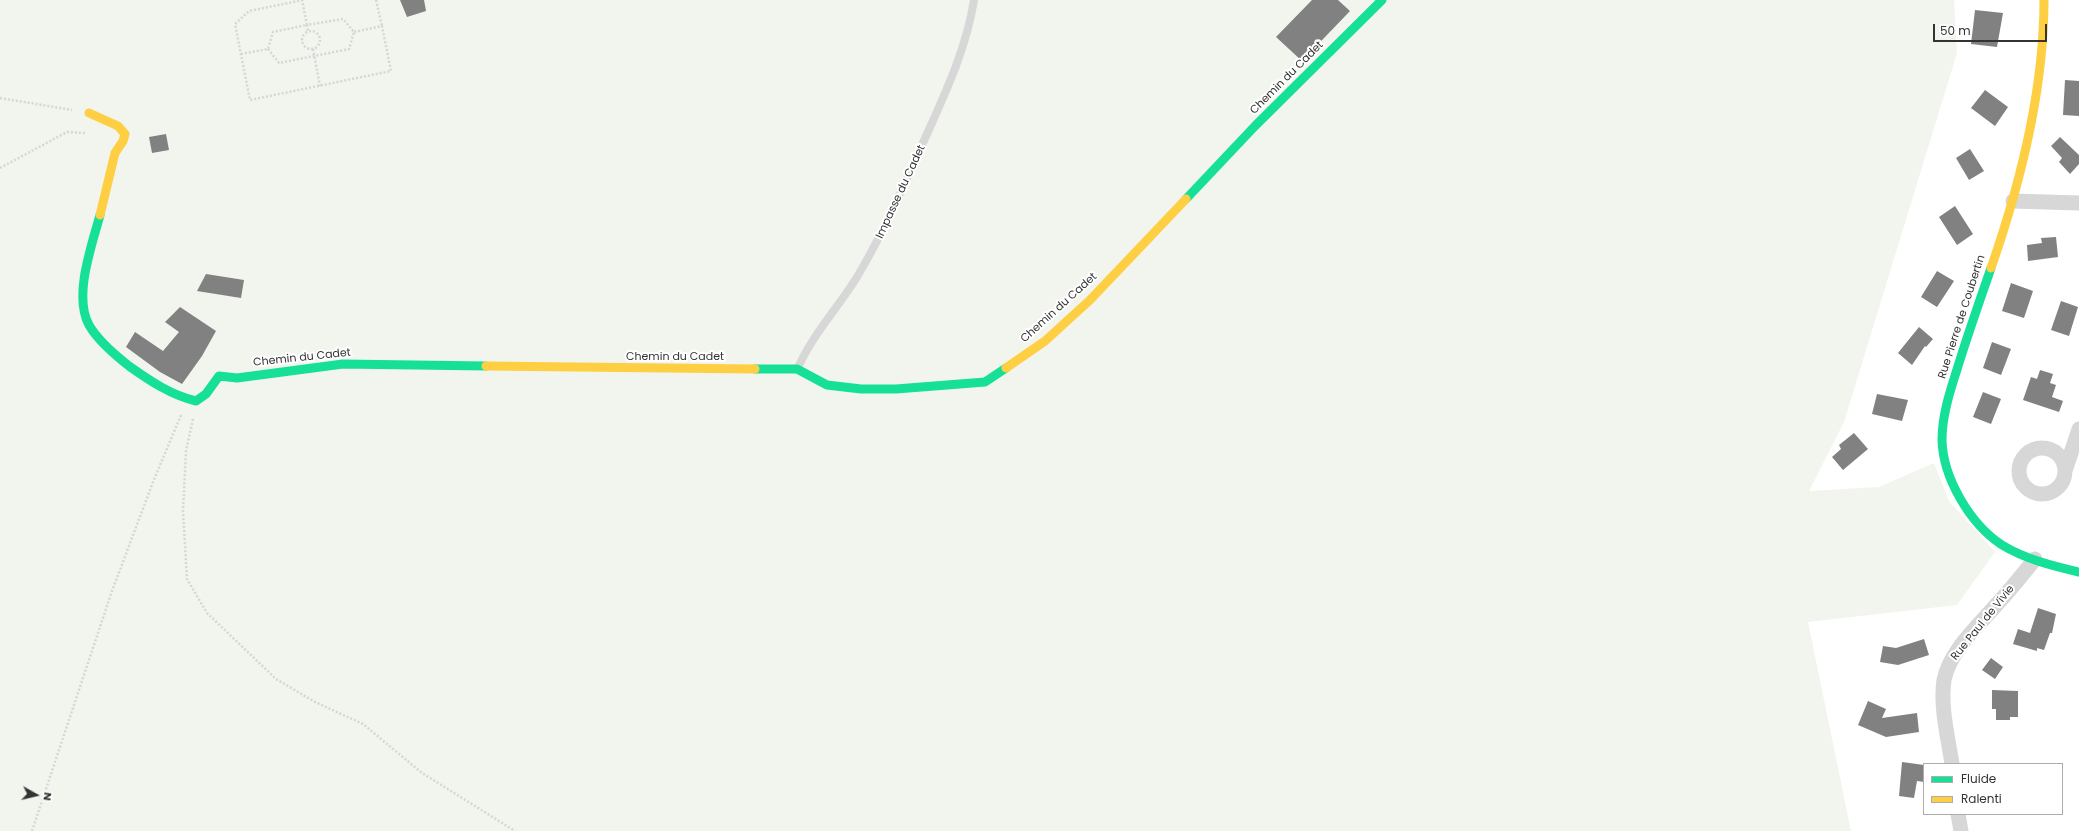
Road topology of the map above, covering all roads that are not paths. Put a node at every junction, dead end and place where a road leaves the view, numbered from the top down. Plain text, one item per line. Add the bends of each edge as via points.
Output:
1 (974, 0) edge
2 (1382, 0) edge
3 (2044, 0) edge
4 (89, 113) road end
5 (2013, 201) junction
6 (2079, 203) edge
7 (797, 369) junction
8 (2079, 429) edge
9 (2065, 471) dead end
10 (2035, 559) junction
11 (2079, 572) edge
12 (1952, 763) edge
13 (1958, 815) edge
14 (1961, 831) edge

1 - 7 lane, Impasse du Cadet via 961,52 947,90 874,249 848,292 806,349
2 - 7 street, Chemin du Cadet via 1255,126 1090,300 1045,340 985,382 963,386 861,389 827,385
3 - 5 street, Rue Pierre de Coubertin via 2044,41 2039,80
4 - 7 street, Chemin du Cadet via 118,126 125,134 115,153 84,280 83,300 88,323 98,339 147,378 192,401 206,394 219,376 237,378 343,364
5 - 6 street
5 - 10 street, Rue Pierre de Coubertin via 1945,408 1943,449 1954,486 1976,520 2001,544
8 - 9 street
10 - 11 street, Rue Pierre de Coubertin
10 - 12 street, Rue Paul de Vivie via 1970,635 1948,666 1943,698
13 - 14 street

